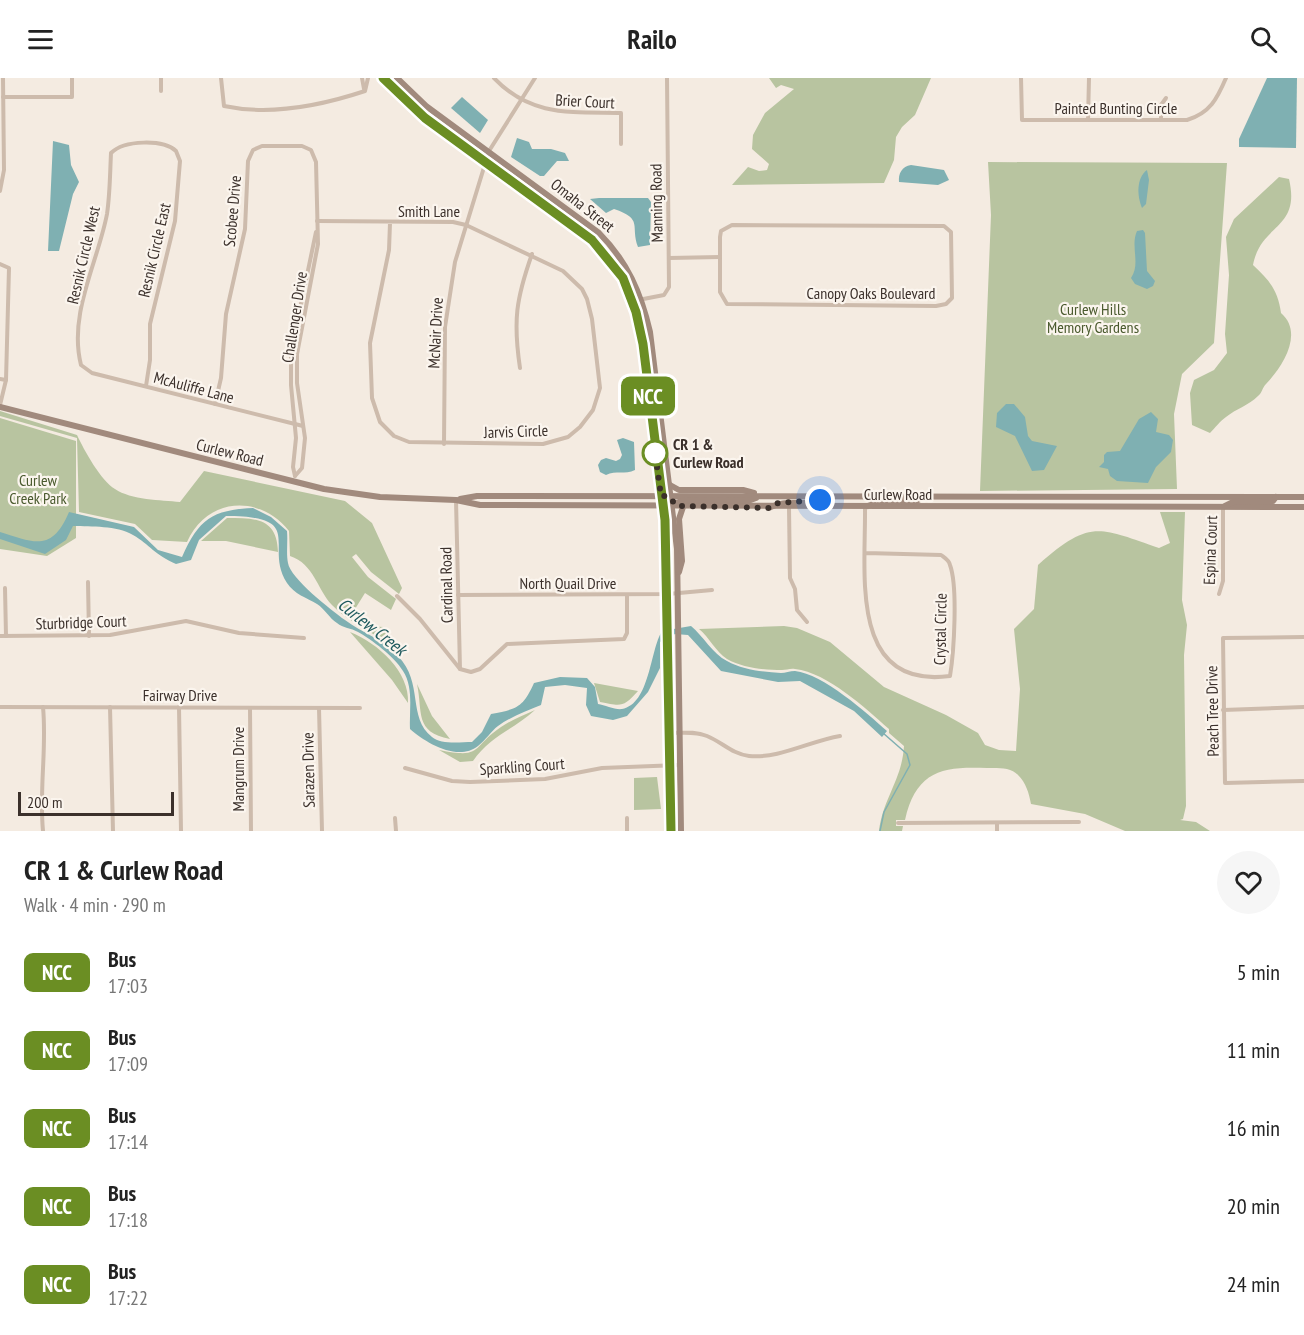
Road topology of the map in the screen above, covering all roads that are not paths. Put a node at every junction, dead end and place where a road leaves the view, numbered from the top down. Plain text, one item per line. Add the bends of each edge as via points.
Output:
1 (3, 78) edge
2 (72, 78) edge
3 (161, 78) edge
4 (221, 78) edge
5 (362, 78) edge
6 (368, 78) edge
7 (383, 78) edge
8 (396, 78) edge
9 (494, 78) edge
10 (536, 78) edge
11 (667, 78) edge
12 (1021, 78) edge
13 (1089, 78) edge
14 (1226, 78) edge
15 (161, 91) dead end
16 (365, 91) junction
17 (3, 97) junction
18 (1166, 98) dead end
19 (520, 100) junction
20 (1088, 120) junction
21 (1161, 120) junction
22 (146, 144) joint
23 (621, 144) dead end
24 (489, 151) junction
25 (486, 162) junction
26 (0, 191) edge
27 (317, 221) junction
28 (390, 223) junction
29 (466, 225) junction
30 (316, 231) junction
31 (532, 254) junction
32 (720, 257) junction
33 (669, 258) junction
34 (0, 264) edge
35 (307, 270) junction
36 (313, 271) junction
37 (642, 298) junction
38 (633, 301) junction
39 (299, 308) junction
40 (306, 309) junction
41 (292, 347) junction
42 (298, 348) junction
43 (81, 364) joint
44 (520, 368) dead end
45 (0, 379) edge
46 (6, 380) junction
47 (297, 385) junction
48 (146, 386) junction
49 (291, 386) junction
50 (215, 404) junction
51 (0, 406) edge
52 (296, 426) junction
53 (303, 426) junction
54 (444, 444) junction
55 (294, 479) junction
56 (670, 485) junction
57 (762, 495) junction
58 (824, 496) junction
59 (925, 497) junction
60 (1276, 497) junction
61 (1304, 497) edge
62 (456, 500) junction
63 (665, 501) junction
64 (685, 507) junction
65 (865, 507) junction
66 (1223, 507) junction
67 (1304, 507) edge
68 (771, 508) junction
69 (789, 508) junction
70 (866, 553) junction
71 (677, 574) junction
72 (88, 582) dead end
73 (5, 588) dead end
74 (712, 590) dead end
75 (678, 593) junction
76 (668, 594) junction
77 (1220, 594) dead end
78 (458, 595) junction
79 (627, 595) junction
80 (397, 596) dead end
81 (807, 622) dead end
82 (0, 636) edge
83 (6, 636) junction
84 (89, 636) junction
85 (1304, 637) edge
86 (304, 638) dead end
87 (460, 669) junction
88 (1304, 706) edge
89 (0, 707) edge
90 (43, 707) junction
91 (110, 707) junction
92 (179, 707) junction
93 (250, 708) junction
94 (319, 708) junction
95 (360, 708) dead end
96 (1223, 710) junction
97 (669, 733) junction
98 (679, 733) junction
99 (840, 736) dead end
100 (669, 765) junction
101 (679, 765) junction
102 (405, 768) dead end
103 (1304, 781) edge
104 (395, 818) dead end
105 (627, 818) dead end
106 (1079, 822) dead end
107 (898, 823) dead end
108 (997, 823) junction
109 (43, 831) edge
110 (113, 831) edge
111 (181, 831) edge
112 (251, 831) edge
113 (322, 831) edge
114 (396, 831) edge
115 (627, 831) edge
116 (671, 831) edge
117 (681, 831) edge
118 (997, 831) edge

1 - 17 street
2 - 17 street via 72,97
3 - 15 street
4 - 16 street via 224,106 235,109 309,107
5 - 16 street
6 - 16 street
7 - 25 main road, Omaha Street via 417,112
8 - 24 main road, Omaha Street via 426,106
9 - 19 street
10 - 19 street, Smith Lane
11 - 33 street, Manning Road
12 - 20 street, Painted Bunting Circle via 1022,120
13 - 20 street
14 - 21 street, Painted Bunting Circle via 1211,107 1198,116
17 - 26 street via 4,170
18 - 21 street via 1161,105
19 - 23 street, Brier Court via 558,112 621,113
19 - 24 street, Smith Lane
20 - 21 street, Painted Bunting Circle
22 - 43 street, Resnik Circle West via 123,145 111,153 106,214 79,332
22 - 48 street, Resnik Circle East via 172,147 180,161 175,221 152,313
24 - 25 street, Smith Lane
24 - 37 main road, Omaha Street via 599,233 619,255
25 - 29 street, Smith Lane
25 - 38 main road, Omaha Street via 592,240 614,265
27 - 28 street, Smith Lane
27 - 30 street, Challenger Drive
27 - 50 street, Scobee Drive via 316,162 311,150 302,146 262,146 253,150 248,161 245,229 226,314
28 - 29 street, Smith Lane
28 - 54 street, Jarvis Circle via 371,335 373,404 380,422 394,436 420,444
29 - 31 street, Jarvis Circle
29 - 54 street, McNair Drive via 446,312
30 - 35 street, Challenger Drive
30 - 36 street, Challenger Drive
31 - 44 street via 515,316
31 - 54 street, Jarvis Circle via 563,271 587,299 600,388 593,410 580,427 554,442
32 - 32 street, Canopy Oaks Boulevard via 720,231 732,225 944,226 951,232 952,298 936,306 727,304 720,292
32 - 33 street
33 - 37 street, Manning Road via 669,287 664,295
34 - 46 street via 9,268
35 - 36 street
35 - 39 street, Challenger Drive
36 - 40 street, Challenger Drive
37 - 38 street, Manning Road
37 - 56 main road, Omaha Street
38 - 63 main road, Omaha Street
39 - 40 street
39 - 41 street, Challenger Drive
40 - 42 street, Challenger Drive
41 - 42 street
41 - 49 street, Challenger Drive
42 - 47 street, Challenger Drive
43 - 48 street, McAuliffe Lane via 92,373
45 - 46 street
46 - 51 street
47 - 49 street
47 - 53 street, Challenger Drive
48 - 50 street, McAuliffe Lane
49 - 52 street, Challenger Drive
50 - 52 street, McAuliffe Lane
51 - 55 main road, Curlew Road
52 - 53 street, McAuliffe Lane
52 - 55 street, Challenger Drive
53 - 55 street, Challenger Drive via 302,468
55 - 62 main road, Curlew Road via 380,497
56 - 57 main road via 679,490 743,490
56 - 63 main road, Omaha Street
57 - 58 main road, Curlew Road
57 - 63 main road, Curlew Road
58 - 59 main road, Curlew Road
58 - 68 main road via 816,502 778,503
59 - 60 main road, Curlew Road
59 - 65 main road via 916,501 875,502
60 - 61 main road, Curlew Road
60 - 66 main road via 1273,501 1233,502
62 - 63 main road, Curlew Road via 477,495
62 - 63 main road, Curlew Road via 480,506
62 - 78 street, Cardinal Road
63 - 64 main road, Curlew Road
63 - 71 main road, Omaha Street
63 - 76 main road, Omaha Street
64 - 68 main road, Curlew Road
64 - 71 main road via 679,519 682,561
65 - 66 main road, Curlew Road
65 - 69 main road, Curlew Road
65 - 70 street, Crystal Circle
66 - 67 main road, Curlew Road
66 - 77 street, Espina Court
68 - 69 main road, Curlew Road
69 - 81 street via 790,578 797,610
70 - 70 street, Crystal Circle via 941,555 948,559 952,573 950,676 935,678 909,673 884,655 871,634
71 - 75 main road, Omaha Street
72 - 84 street
73 - 83 street
74 - 75 street, North Quail Drive
75 - 76 street, North Quail Drive
75 - 98 main road, Omaha Street
76 - 79 street, North Quail Drive
76 - 97 main road, Omaha Street
78 - 79 street, North Quail Drive
78 - 87 street, Cardinal Road
79 - 87 street via 624,639 507,644 480,669
80 - 87 street
82 - 83 street, Sturbridge Court
83 - 84 street, Sturbridge Court
84 - 86 street, Sturbridge Court via 130,633 186,621 239,633
85 - 96 street, Peach Tree Drive via 1223,638
88 - 96 street
89 - 90 street, Fairway Drive
90 - 91 street, Fairway Drive
90 - 109 street
91 - 92 street, Fairway Drive
91 - 110 street
92 - 93 street, Fairway Drive
92 - 111 street
93 - 94 street, Fairway Drive
93 - 112 street, Mangrum Drive
94 - 95 street, Fairway Drive
94 - 113 street, Sarazen Drive
96 - 103 street, Peach Tree Drive via 1226,783
97 - 98 street
97 - 100 main road, Omaha Street
98 - 99 street via 704,735 748,756 775,754
98 - 101 main road, Omaha Street
100 - 101 street, Sparkling Court
100 - 102 street, Sparkling Court via 602,768 545,779 470,782
100 - 116 main road, Omaha Street
101 - 117 main road, Omaha Street
104 - 114 street
105 - 115 street
106 - 108 street
107 - 108 street
108 - 118 street

